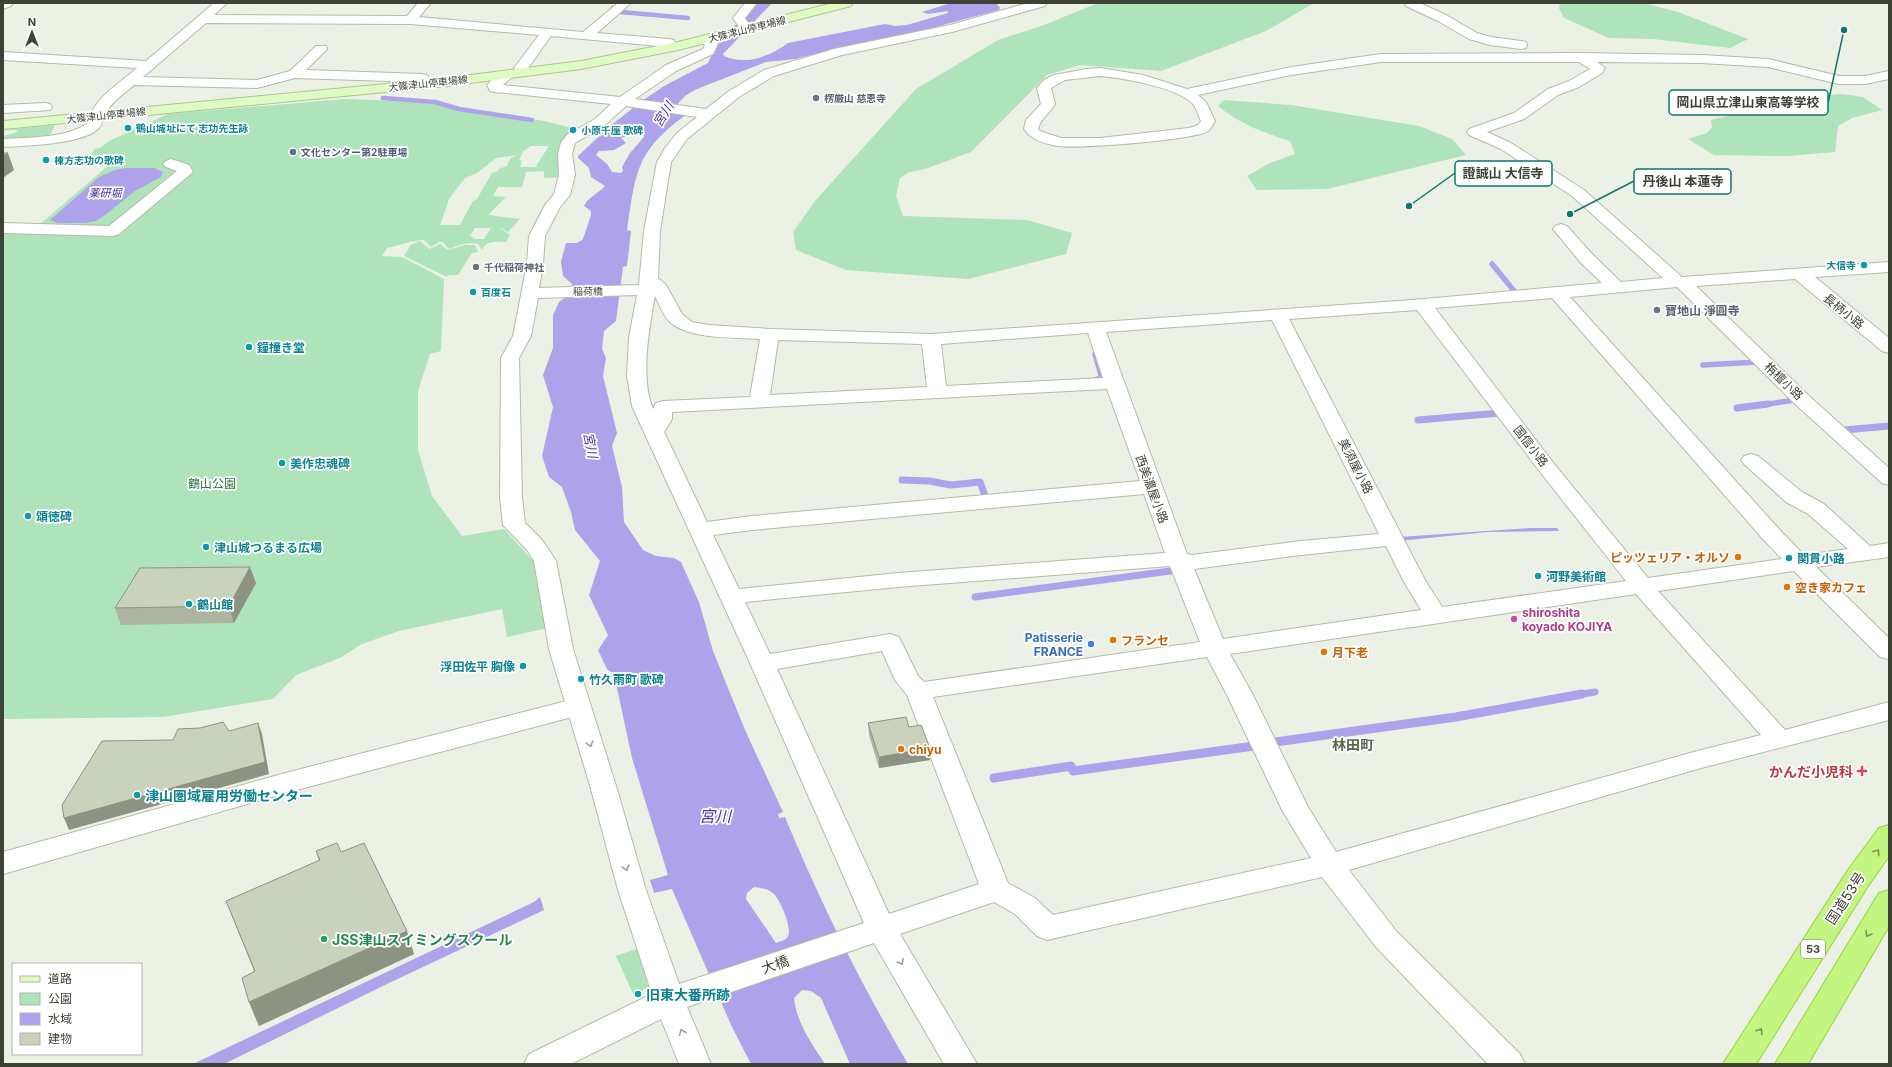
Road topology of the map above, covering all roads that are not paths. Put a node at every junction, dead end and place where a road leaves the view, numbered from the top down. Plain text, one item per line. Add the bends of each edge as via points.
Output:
1 (7, 3) edge
2 (221, 3) edge
3 (425, 3) edge
4 (626, 3) edge
5 (751, 3) edge
6 (827, 3) edge
7 (847, 3) edge
8 (1041, 3) edge
9 (1410, 3) edge
10 (3, 5) edge
11 (201, 19) junction
12 (410, 20) junction
13 (743, 24) junction
14 (548, 32) junction
15 (587, 35) junction
16 (703, 40) junction
17 (669, 42) junction
18 (320, 49) dead end
19 (3, 56) edge
20 (1582, 58) junction
21 (148, 65) junction
22 (521, 68) junction
23 (294, 74) junction
24 (507, 75) junction
25 (1889, 75) edge
26 (422, 78) junction
27 (130, 81) junction
28 (1186, 93) junction
29 (624, 102) junction
30 (45, 108) dead end
31 (3, 109) edge
32 (98, 113) junction
33 (704, 114) junction
34 (3, 119) edge
35 (3, 125) edge
36 (3, 144) edge
37 (171, 164) dead end
38 (3, 228) edge
39 (1561, 229) dead end
40 (1889, 267) edge
41 (1800, 274) junction
42 (1680, 282) junction
43 (646, 287) junction
44 (1616, 287) junction
45 (532, 293) junction
46 (1557, 293) junction
47 (1422, 304) junction
48 (1278, 315) junction
49 (1095, 328) junction
50 (770, 334) junction
51 (931, 339) junction
52 (1889, 347) edge
53 (1114, 383) junction
54 (937, 393) junction
55 (759, 401) junction
56 (655, 431) junction
57 (1751, 460) dead end
58 (1889, 479) edge
59 (1152, 487) junction
60 (700, 530) junction
61 (1394, 540) junction
62 (1889, 550) edge
63 (1866, 554) junction
64 (1178, 559) junction
65 (1799, 563) junction
66 (1642, 585) junction
67 (731, 598) junction
68 (1436, 616) junction
69 (1214, 647) junction
70 (1889, 651) edge
71 (762, 663) junction
72 (918, 691) junction
73 (578, 707) junction
74 (1889, 712) edge
75 (1780, 740) junction
76 (1889, 835) edge
77 (3, 863) edge
78 (1329, 865) junction
79 (996, 890) junction
80 (1889, 901) edge
81 (881, 929) junction
82 (669, 1000) junction
83 (540, 1064) edge
84 (695, 1064) edge
85 (961, 1064) edge
86 (1509, 1064) edge
87 (1739, 1064) edge
88 (1791, 1064) edge

1 - 10 street
2 - 11 street
3 - 12 street
4 - 15 street
5 - 13 street via 739,18
6 - 13 main road, 大篠津山停車場線
7 - 16 main road, 大篠津山停車場線
8 - 33 street via 952,28 839,52 769,73
9 - 20 street via 1473,36 1490,41 1560,50
11 - 12 street
11 - 21 street
12 - 14 street
13 - 17 main road, 大篠津山停車場線
14 - 15 street
14 - 22 street
15 - 17 street
16 - 24 main road, 大篠津山停車場線 via 581,65
16 - 29 street via 712,44 708,51 671,68
17 - 22 main road, 大篠津山停車場線
18 - 23 street
19 - 21 street
20 - 25 street via 1747,61 1768,63 1838,80 1865,80
20 - 28 street via 1381,58 1291,71
20 - 42 street, 栴檀小路 via 1598,68 1597,70 1574,84 1542,98 1519,116 1474,132 1506,146 1578,193
21 - 27 street
22 - 26 main road, 大篠津山停車場線
23 - 26 street
23 - 27 street via 257,84
24 - 29 street via 494,85 495,88
24 - 32 main road, 大篠津山停車場線
26 - 32 main road, 大篠津山停車場線
27 - 32 street via 105,103
28 - 28 street via 1198,102 1208,121 1203,128 1191,132 1100,142 1060,142 1035,134 1031,129 1033,120 1048,104 1044,88 1047,83 1057,78 1105,71 1152,80
29 - 33 street
29 - 45 street via 600,122 568,142 565,154 567,175 562,195 553,205 538,236
30 - 31 street
32 - 34 main road, 大篠津山停車場線
32 - 35 main road, 大篠津山停車場線
32 - 36 street via 94,124 78,133
33 - 43 street via 682,136 664,162 652,231
37 - 38 street via 184,168 185,172 113,232
39 - 44 street
40 - 41 street
41 - 42 street
41 - 52 street, 長柄小路
42 - 44 street
42 - 58 street, 栴檀小路
43 - 45 street, 稲荷橋
43 - 50 street via 657,285 675,317 686,326
43 - 56 street via 638,338 637,376 642,406
44 - 46 street
45 - 73 street via 522,336 510,358 511,497 514,525 535,546 545,561 561,650
46 - 47 street
46 - 65 street
47 - 48 street
47 - 66 street, 国信小路
48 - 49 street
48 - 61 street, 美須屋小路
49 - 51 street
49 - 53 street, 西美濃屋小路
50 - 51 street
50 - 55 street
51 - 54 street
53 - 54 street
53 - 59 street, 西美濃屋小路
54 - 55 street
55 - 56 street via 663,407 662,419
56 - 60 street
57 - 63 street via 1794,497 1816,509
59 - 60 street via 759,522
59 - 64 street, 西美濃屋小路
60 - 67 street
61 - 64 street via 1301,548 1192,562
61 - 68 street, 美須屋小路
62 - 63 street
63 - 65 street
64 - 67 street via 872,582
64 - 69 street, 西美濃屋小路
65 - 66 street
65 - 70 street
66 - 68 street
66 - 75 street, 国信小路
67 - 71 street
68 - 69 street
69 - 72 street
69 - 78 street, 西美濃屋小路 via 1296,810
71 - 72 street via 890,642 907,680
71 - 81 street
72 - 79 street
73 - 77 street via 289,782
73 -> 82 street via 632,890
74 - 75 street
75 - 78 street via 1702,759
87 -> 76 highway, 国道53号 / 53 via 1858,878
78 - 79 street via 1047,928 1025,906
78 - 86 street, 西美濃屋小路 via 1386,939
79 - 81 street, 大橋
80 -> 88 highway
81 - 82 street, 大橋
81 -> 85 street
82 - 83 street, 大橋
84 -> 82 street

